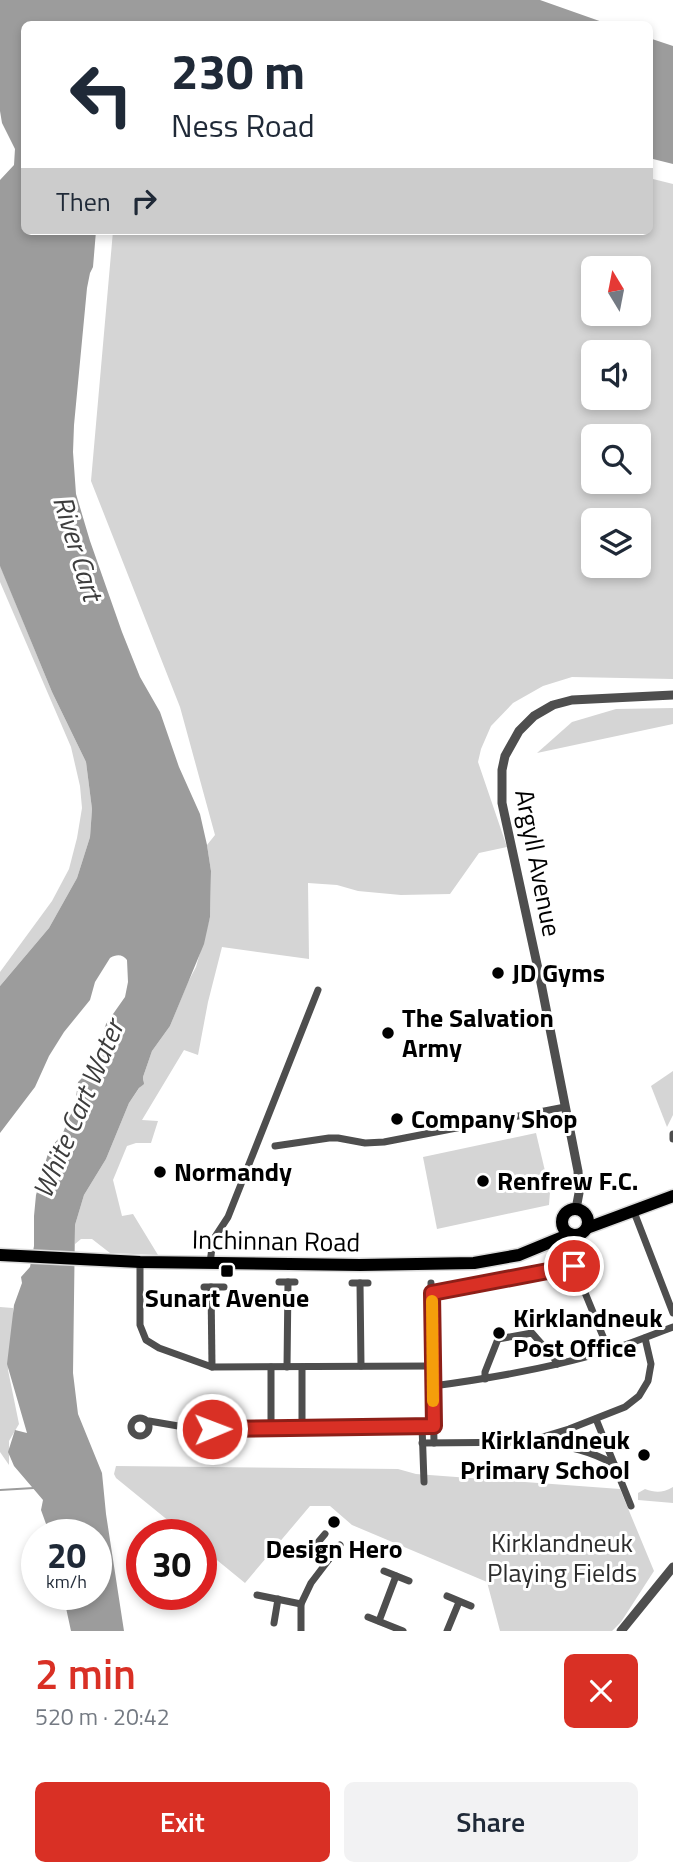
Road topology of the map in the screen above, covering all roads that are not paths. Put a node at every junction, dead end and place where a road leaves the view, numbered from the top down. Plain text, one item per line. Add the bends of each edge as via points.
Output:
1 (673, 695) edge
2 (318, 990) dead end
3 (565, 1107) junction
4 (275, 1146) dead end
5 (673, 1196) edge
6 (576, 1209) junction
7 (634, 1212) junction
8 (592, 1223) junction
9 (567, 1230) junction
10 (572, 1255) dead end
11 (6, 1256) edge
12 (140, 1262) junction
13 (210, 1263) junction
14 (574, 1266) junction
15 (287, 1282) dead end
16 (360, 1283) dead end
17 (432, 1283) dead end
18 (224, 1287) dead end
19 (432, 1293) junction
20 (673, 1312) edge
21 (673, 1326) edge
22 (645, 1338) junction
23 (609, 1351) junction
24 (556, 1364) junction
25 (361, 1366) junction
26 (433, 1366) junction
27 (212, 1367) junction
28 (271, 1367) junction
29 (287, 1367) junction
30 (302, 1367) junction
31 (485, 1379) junction
32 (433, 1385) junction
33 (596, 1419) junction
34 (149, 1421) dead end
35 (422, 1426) junction
36 (434, 1426) junction
37 (302, 1427) junction
38 (271, 1428) junction
39 (540, 1439) junction
40 (422, 1443) junction
41 (434, 1443) junction
42 (614, 1465) junction
43 (424, 1482) dead end
44 (631, 1506) dead end
45 (325, 1534) dead end
46 (316, 1545) junction
47 (340, 1545) dead end
48 (308, 1554) dead end
49 (330, 1558) junction
50 (673, 1567) edge
51 (384, 1571) dead end
52 (396, 1576) junction
53 (409, 1581) dead end
54 (257, 1595) dead end
55 (447, 1596) dead end
56 (278, 1599) junction
57 (458, 1602) junction
58 (301, 1604) junction
59 (471, 1606) dead end
60 (368, 1617) dead end
61 (379, 1621) junction
62 (274, 1623) dead end
63 (623, 1630) edge
64 (301, 1631) edge
65 (403, 1631) edge
66 (447, 1631) edge

1 - 3 street, Argyll Avenue via 553,705 519,731 505,756 502,803
2 - 13 street via 232,1209 213,1240
3 - 4 street via 384,1142 329,1138
3 - 6 street, Argyll Avenue via 578,1171
5 - 7 main road
6 - 8 main road
6 - 9 main road via 566,1214
7 - 8 main road
7 - 20 street
8 - 9 main road via 578,1235
9 - 13 main road, Inchinnan Road via 509,1258 474,1263
10 - 14 street
11 - 12 main road, Inchinnan Road
12 - 13 main road, Inchinnan Road
12 - 27 street via 140,1325 146,1340
14 - 19 street
14 - 23 street
15 - 29 street
16 - 25 street
17 - 19 street
18 - 27 street via 208,1287
19 - 26 street
21 - 22 street
22 - 23 street
22 - 33 street via 651,1364 644,1389 631,1404
23 - 24 street
24 - 31 street
24 - 31 street via 532,1332 498,1339
25 - 26 street
25 - 30 street
26 - 32 street
27 - 28 street
28 - 29 street
28 - 38 street
29 - 30 street
30 - 37 street
31 - 32 street
32 - 36 street
33 - 39 street
33 - 42 street
34 - 38 street via 190,1428
35 - 36 street
35 - 37 street
35 - 40 street
36 - 41 street
37 - 38 street
39 - 41 street
39 - 42 street via 593,1453
40 - 41 street
40 - 43 street
42 - 44 street
45 - 46 street
46 - 48 street
46 - 49 street
47 - 49 street
49 - 58 street
50 - 63 street
51 - 52 street
52 - 53 street
52 - 61 street
54 - 56 street
55 - 57 street
56 - 58 street
56 - 62 street
57 - 59 street
57 - 66 street
58 - 64 street
60 - 61 street
61 - 65 street

